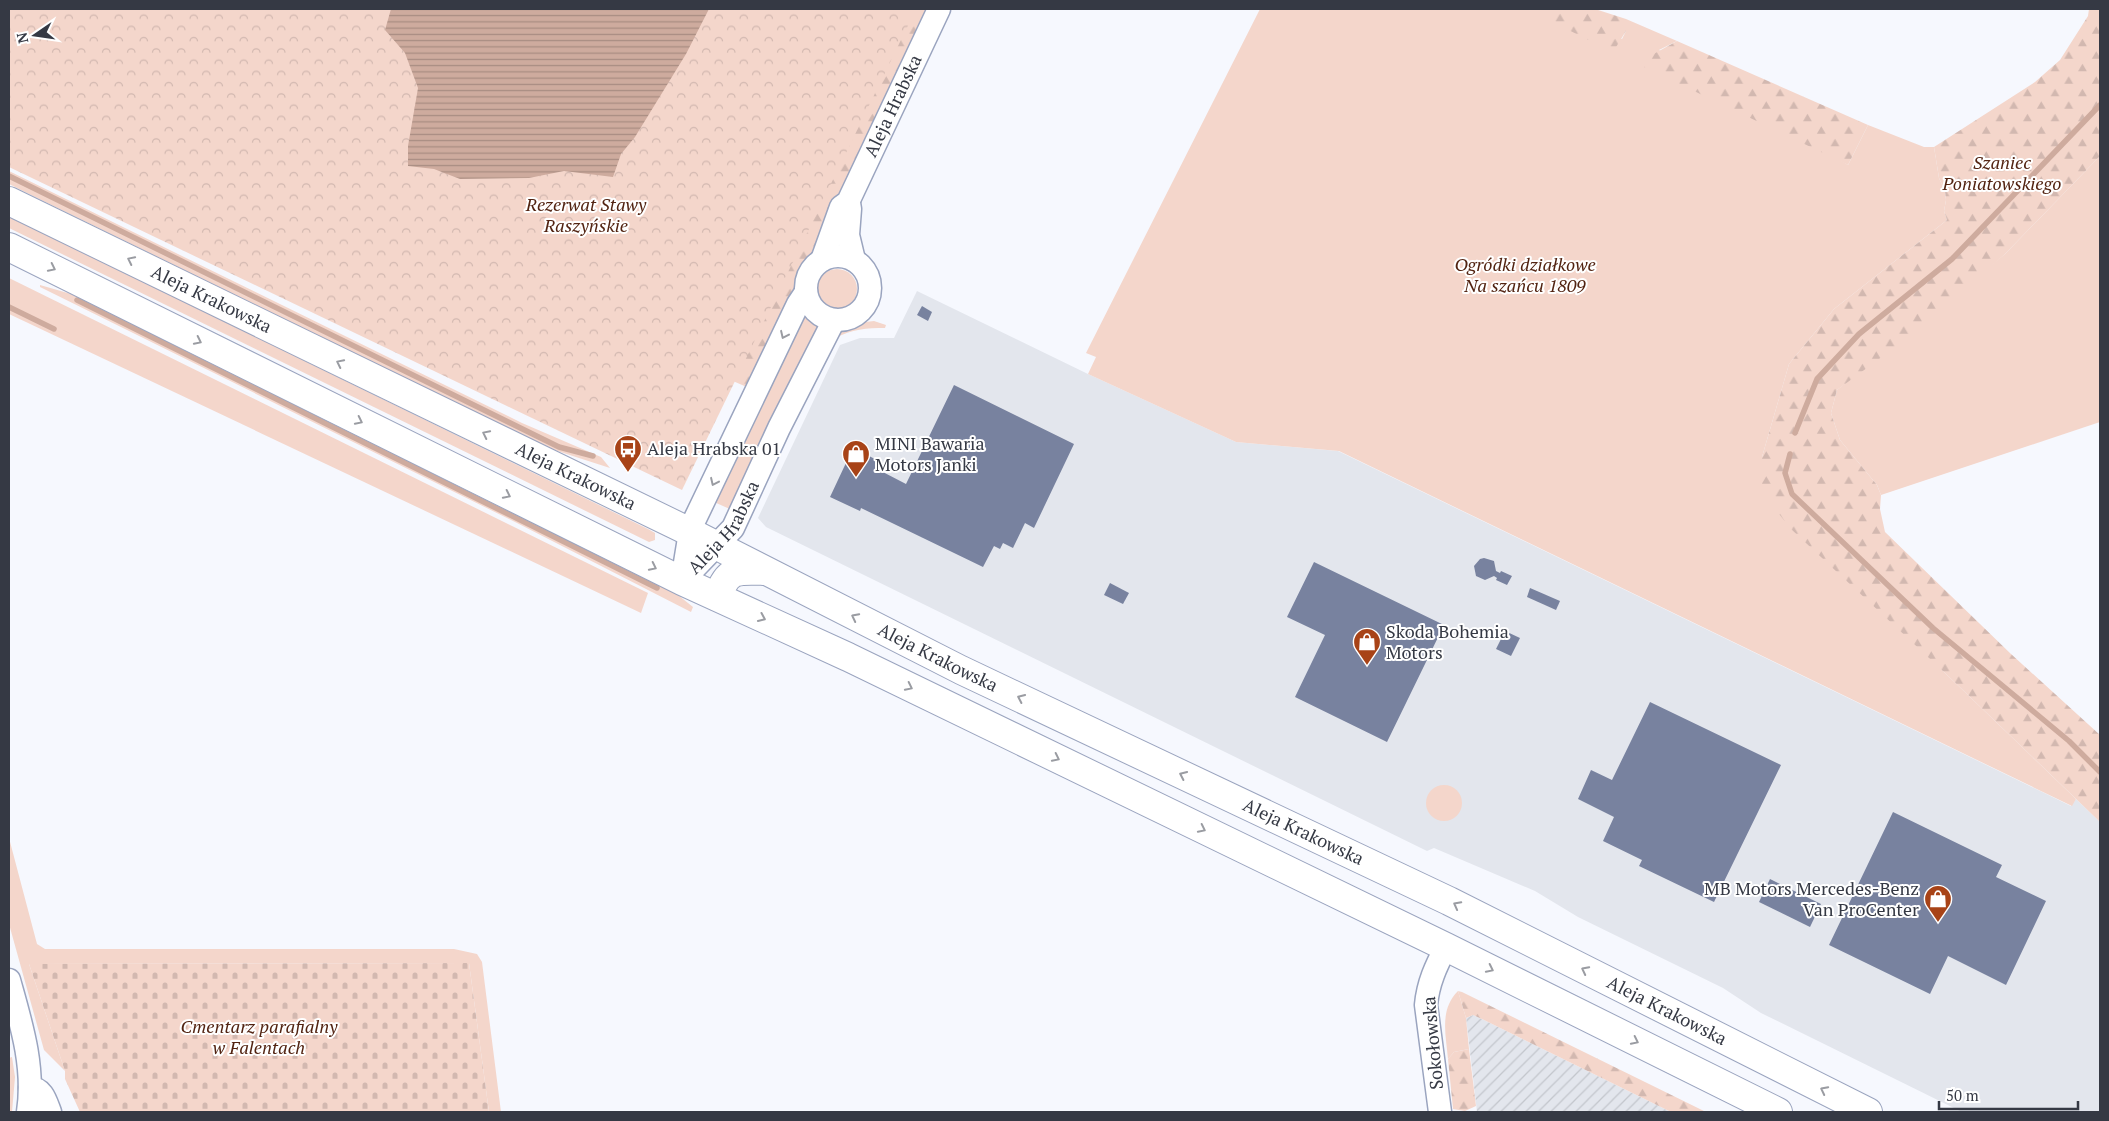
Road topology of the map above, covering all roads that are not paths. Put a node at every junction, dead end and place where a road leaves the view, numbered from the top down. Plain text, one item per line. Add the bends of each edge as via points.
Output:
1 (939, 9) edge
2 (9, 201) edge
3 (848, 202) junction
4 (9, 247) edge
5 (822, 260) junction
6 (854, 260) junction
7 (806, 292) junction
8 (834, 320) junction
9 (690, 532) junction
10 (715, 545) junction
11 (764, 571) junction
12 (682, 581) junction
13 (718, 597) junction
14 (1446, 947) junction
15 (9, 980) edge
16 (30, 1088) junction
17 (28, 1112) edge
18 (50, 1112) edge
19 (1440, 1112) edge
20 (1778, 1112) edge
21 (1868, 1112) edge

1 - 3 street, Aleja Hrabska
9 -> 2 main road, Aleja Krakowska
3 - 5 street, Aleja Hrabska via 837,215
3 - 6 street, Aleja Hrabska via 848,235
4 -> 12 main road
5 - 6 street via 839,256
5 - 7 street via 810,272
6 - 8 street via 868,278 870,293 856,314
7 - 8 street via 817,312
7 -> 9 street, Aleja Hrabska
8 - 10 street, Aleja Hrabska via 733,528
9 - 10 main road, Aleja Krakowska
9 - 12 street, Aleja Hrabska
10 - 11 main road, Aleja Krakowska
10 - 12 street, Aleja Hrabska
11 - 13 main road via 741,570 730,574
21 -> 11 main road, Aleja Krakowska via 1449,901 961,670
12 - 13 main road
13 -> 14 main road via 857,661
14 - 19 street, Sokołowska via 1433,972 1426,1005
14 -> 20 main road
15 - 16 street via 26,1050
16 - 17 street
16 - 18 street via 36,1088 42,1094

